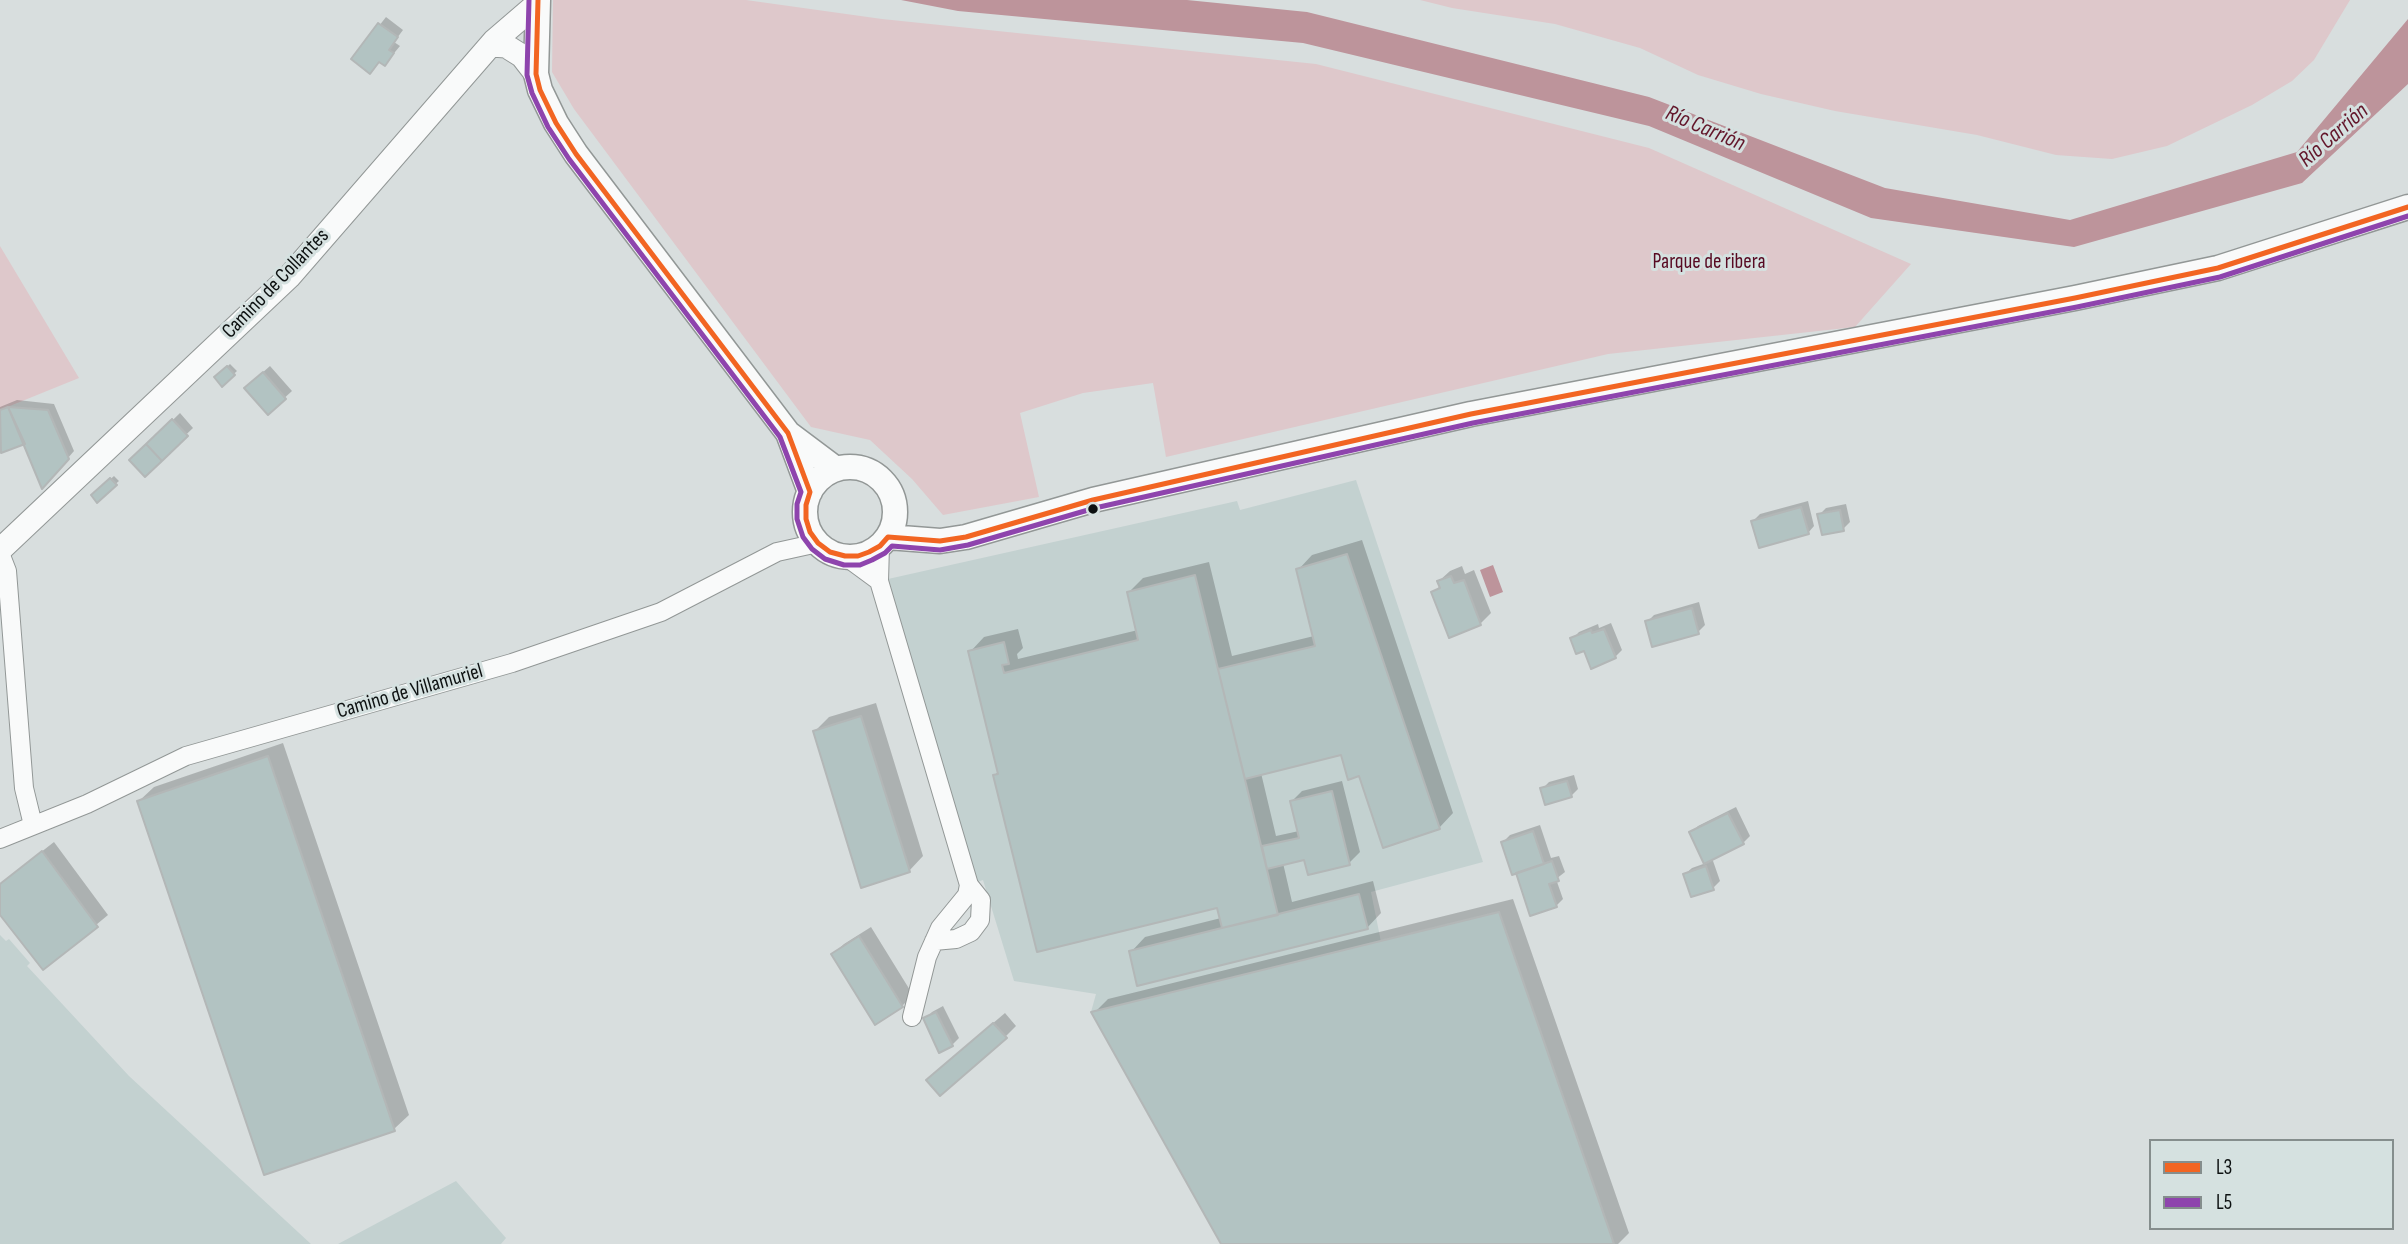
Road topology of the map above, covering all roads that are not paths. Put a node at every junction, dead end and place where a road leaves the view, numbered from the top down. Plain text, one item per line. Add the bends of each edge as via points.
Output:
1 (537, 2) edge
2 (491, 45) junction
3 (536, 74) junction
4 (2408, 207) edge
5 (788, 433) junction
6 (836, 469) junction
7 (810, 492) junction
8 (895, 509) junction
9 (884, 541) junction
10 (940, 541) junction
11 (818, 543) junction
12 (0, 551) edge
13 (845, 556) junction
14 (879, 581) junction
15 (33, 825) junction
16 (0, 839) edge
17 (969, 886) junction
18 (934, 941) junction
19 (912, 1017) dead end

1 - 2 street, Camino de Collantes
1 - 3 main road
2 - 3 street via 506,46 522,56
2 - 12 street, Camino de Collantes via 289,277
3 - 5 main road via 556,123 576,154
4 - 10 main road via 2218,268 1471,414 1093,500
5 - 6 main road
5 - 7 main road
6 - 7 main road via 816,482
6 - 8 main road via 863,468 876,474 892,495
7 - 11 main road via 806,519
8 - 9 main road via 894,523
8 - 10 main road
9 - 10 main road
9 - 13 main road via 869,552
9 - 14 street
11 - 13 main road
11 - 15 street, Camino de Villamuriel via 777,552 661,612 512,663 186,756
12 - 15 street via 7,571 24,788
13 - 14 street
14 - 17 street
15 - 16 street, Camino de Villamuriel
17 - 18 street
17 - 18 street via 981,900 980,920 971,932 956,939
18 - 19 street

